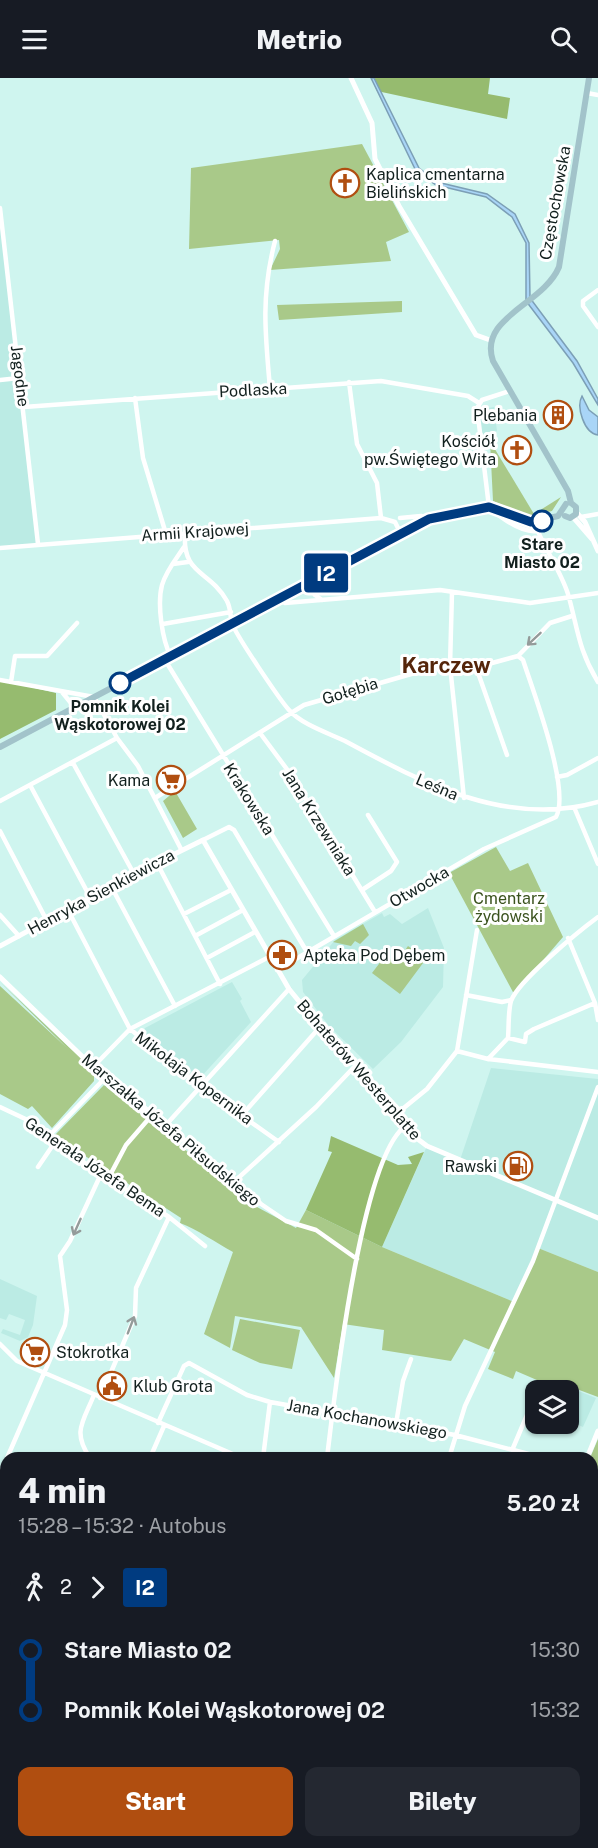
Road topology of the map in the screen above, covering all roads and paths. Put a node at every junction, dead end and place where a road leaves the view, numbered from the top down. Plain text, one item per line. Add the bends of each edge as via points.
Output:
1 (351, 78) edge
2 (589, 78) edge
3 (587, 93) junction
4 (598, 95) edge
5 (0, 208) edge
6 (275, 241) dead end
7 (598, 290) edge
8 (598, 327) edge
9 (490, 340) junction
10 (19, 378) junction
11 (0, 380) edge
12 (349, 382) junction
13 (270, 388) junction
14 (510, 391) junction
15 (135, 398) junction
16 (479, 403) junction
17 (24, 407) junction
18 (568, 504) junction
19 (490, 508) junction
20 (564, 514) junction
21 (598, 514) edge
22 (577, 516) junction
23 (381, 518) junction
24 (400, 518) dead end
25 (429, 519) junction
26 (534, 522) junction
27 (537, 531) junction
28 (185, 532) junction
29 (166, 534) junction
30 (401, 534) junction
31 (38, 544) junction
32 (184, 547) junction
33 (0, 548) edge
34 (598, 551) edge
35 (188, 562) junction
36 (173, 564) junction
37 (308, 583) junction
38 (452, 592) junction
39 (597, 595) edge
40 (277, 599) junction
41 (569, 599) junction
42 (322, 600) junction
43 (231, 612) junction
44 (572, 616) junction
45 (77, 623) dead end
46 (163, 624) junction
47 (232, 624) junction
48 (518, 656) junction
49 (171, 657) junction
50 (165, 660) junction
51 (450, 666) junction
52 (476, 667) junction
53 (0, 680) edge
54 (11, 682) junction
55 (598, 682) edge
56 (60, 690) junction
57 (73, 692) junction
58 (94, 697) junction
59 (77, 706) junction
60 (290, 712) junction
61 (260, 733) junction
62 (117, 738) junction
63 (0, 747) edge
64 (507, 755) dead end
65 (223, 757) junction
66 (598, 758) edge
67 (73, 762) junction
68 (556, 777) junction
69 (30, 785) junction
70 (155, 798) junction
71 (464, 798) junction
72 (0, 801) edge
73 (598, 802) edge
74 (574, 807) junction
75 (560, 808) junction
76 (368, 815) dead end
77 (0, 831) edge
78 (203, 840) junction
79 (182, 849) junction
80 (156, 863) junction
81 (598, 864) edge
82 (134, 874) junction
83 (111, 886) junction
84 (231, 890) junction
85 (362, 890) junction
86 (90, 897) junction
87 (68, 910) junction
88 (243, 910) junction
89 (375, 912) junction
90 (184, 914) junction
91 (0, 915) edge
92 (598, 917) edge
93 (47, 921) junction
94 (477, 930) dead end
95 (255, 932) junction
96 (19, 936) junction
97 (195, 936) junction
98 (334, 936) junction
99 (568, 938) junction
100 (0, 946) edge
101 (307, 952) junction
102 (269, 957) junction
103 (207, 958) junction
104 (277, 970) junction
105 (0, 977) edge
106 (220, 984) junction
107 (289, 988) junction
108 (466, 995) junction
109 (511, 1000) junction
110 (595, 1003) junction
111 (176, 1006) junction
112 (598, 1020) edge
113 (320, 1027) junction
114 (130, 1029) junction
115 (508, 1038) junction
116 (457, 1051) junction
117 (488, 1059) junction
118 (356, 1065) junction
119 (93, 1067) junction
120 (598, 1072) edge
121 (106, 1077) junction
122 (200, 1086) junction
123 (598, 1087) edge
124 (0, 1107) edge
125 (400, 1112) junction
126 (152, 1115) junction
127 (242, 1116) junction
128 (407, 1125) junction
129 (165, 1126) junction
130 (49, 1136) junction
131 (55, 1142) junction
132 (279, 1142) junction
133 (38, 1167) dead end
134 (101, 1174) junction
135 (108, 1179) junction
136 (236, 1180) junction
137 (556, 1201) junction
138 (169, 1217) junction
139 (598, 1218) edge
140 (205, 1246) dead end
141 (357, 1259) junction
142 (0, 1344) edge
143 (411, 1359) dead end
144 (44, 1373) junction
145 (97, 1396) junction
146 (270, 1402) junction
147 (332, 1413) junction
148 (525, 1420) edge
149 (158, 1423) junction
150 (396, 1424) junction
151 (164, 1426) junction
152 (598, 1431) edge
153 (455, 1435) junction
154 (513, 1448) junction
155 (10, 1452) edge
156 (87, 1452) edge
157 (153, 1452) edge
158 (223, 1452) edge
159 (264, 1452) edge
160 (328, 1452) edge
161 (450, 1452) edge
162 (525, 1452) edge
163 (589, 1452) edge

1 - 9 street via 372,123 375,159 399,206 476,335
2 - 3 main road, Częstochowska
3 - 4 street
3 - 9 main road, Częstochowska via 562,257 551,281 500,324
5 - 10 street, Jagodne
6 - 13 street via 267,270 263,319
7 - 8 street via 583,301
9 - 14 main road via 493,361
10 - 11 street
10 - 17 street, Jagodne
12 - 13 street, Podlaska
12 - 16 street, Podlaska via 399,383 468,396
12 - 23 street via 357,444 377,483
13 - 15 street, Podlaska
14 - 16 street
14 - 18 main road via 569,494
15 - 17 street, Podlaska
15 - 29 street via 143,458
16 - 19 street
17 - 31 street, Jagodne
18 - 20 main road
18 - 22 main road via 576,507
19 - 25 main road
19 - 26 main road
19 - 27 street via 504,520
20 - 22 main road
20 - 26 main road
21 - 22 street
22 - 34 street
23 - 28 street, Armii Krajowej
23 - 30 street, Armii Krajowej via 395,522
24 - 25 street
25 - 30 main road
26 - 27 street
27 - 41 street
28 - 29 street, Armii Krajowej
28 - 32 street
29 - 31 street, Armii Krajowej
30 - 37 main road
31 - 33 street, Armii Krajowej
32 - 35 street
32 - 36 street
35 - 36 street
35 - 43 street via 217,586
36 - 46 street via 162,586
37 - 40 main road
37 - 42 street
38 - 41 street via 521,603
38 - 42 street
38 - 51 street
39 - 41 street
40 - 42 street via 285,603
40 - 47 main road
41 - 44 street
43 - 46 street
43 - 47 street
44 -> 48 street via 550,623
44 - 55 street
45 - 54 street via 47,656 15,656
46 - 49 street
47 - 49 main road
47 - 60 street
48 - 52 street, Gołębia
48 - 68 street via 523,660 549,738
49 - 50 main road
50 - 58 main road
50 - 65 street, Krakowska
51 - 52 street, Gołębia
51 - 60 street, Gołębia via 380,682
51 - 71 street
52 - 64 street
53 - 54 street
54 - 56 street
56 - 57 street
56 - 59 street
57 - 58 street
57 - 59 street via 79,697
58 - 59 main road
58 - 62 street
59 - 63 main road
60 - 61 street, Gołębia
60 - 71 street, Leśna via 380,760
61 - 65 street
61 - 85 street, Jana Krzewniaka via 292,776
62 - 67 street
62 - 70 street
65 - 70 street
65 - 98 street, Krakowska
66 - 68 street
67 - 69 street
67 - 82 street
68 - 75 street
69 - 72 street
69 - 86 street
70 - 79 street
71 - 75 street, Leśna via 511,808
73 - 74 street, Leśna
74 - 75 street, Leśna
74 - 81 street
75 - 89 street, Otwocka via 554,819 484,849
76 - 85 street via 397,862 391,871
77 - 93 street
78 - 79 street, Henryka Sienkiewicza
78 - 84 street
78 - 101 street via 229,827 234,830
79 - 80 street, Henryka Sienkiewicza
80 - 82 street, Henryka Sienkiewicza
80 - 90 street
82 - 83 street, Henryka Sienkiewicza
83 - 86 street, Henryka Sienkiewicza
83 - 111 street
84 - 88 street
84 - 90 street
85 - 89 street, Jana Krzewniaka
86 - 87 street, Henryka Sienkiewicza
87 - 93 street, Henryka Sienkiewicza
87 - 114 street, Mikołaja Kopernika
88 - 95 street
88 - 97 street
89 - 98 street, Otwocka
90 - 97 street
91 - 96 street
92 - 99 street
93 - 96 street, Henryka Sienkiewicza
94 - 108 street
95 - 102 street
95 - 103 street
96 - 100 street, Henryka Sienkiewicza
97 - 103 street
98 - 101 street, Otwocka
99 - 109 street
99 - 110 street
101 - 104 street, Otwocka
102 - 104 street
102 - 106 street
103 - 106 street
104 - 107 street, Bohaterów Westerplatte
105 - 119 street, Marszałka Józefa Piłsudskiego
106 - 111 street
107 - 113 street, Bohaterów Westerplatte
107 - 122 street
108 - 109 street
108 - 116 street
109 - 115 street
110 - 112 street
110 - 115 street via 534,1029 526,1034 525,1042
111 - 114 street
113 - 118 street, Bohaterów Westerplatte
113 - 127 street
114 - 119 street
114 - 122 street, Mikołaja Kopernika
115 - 117 street
116 - 117 street
116 - 125 street via 427,1089
117 - 120 street
118 - 125 street, Bohaterów Westerplatte
118 - 132 street
119 - 121 street, Marszałka Józefa Piłsudskiego
121 - 126 street, Marszałka Józefa Piłsudskiego
121 - 130 street
122 - 127 street, Mikołaja Kopernika
122 - 129 street
123 - 137 street
124 - 130 street, Generała Józefa Bema via 34,1123
125 - 128 street, Bohaterów Westerplatte
126 - 129 street, Marszałka Józefa Piłsudskiego
126 - 135 street via 126,1145
127 - 132 street, Mikołaja Kopernika
128 - 137 street, Bohaterów Westerplatte via 427,1146
128 - 141 street via 384,1154 362,1227
129 - 136 street, Marszałka Józefa Piłsudskiego
130 - 131 street, Generała Józefa Bema
131 - 133 street
131 - 134 street, Generała Józefa Bema
132 - 136 street
134 - 135 street, Generała Józefa Bema
134 -> 144 street via 60,1256 67,1321
135 - 138 street, Generała Józefa Bema
136 - 141 street, Marszałka Józefa Piłsudskiego via 286,1221 316,1230
137 - 139 street, Bohaterów Westerplatte
137 - 153 street
138 - 140 street, Generała Józefa Bema
145 -> 138 street via 135,1316 136,1288
141 - 147 street
142 - 144 street via 17,1361
143 - 150 street
144 - 145 street
144 - 155 street
145 - 149 street
145 - 156 street via 79,1434
146 - 147 street, Jana Kochanowskiego
146 - 149 street, Jana Kochanowskiego via 247,1395 189,1363
146 - 159 street
147 - 150 street, Jana Kochanowskiego
147 - 160 street
148 - 154 street
149 - 151 street
150 - 153 street, Jana Kochanowskiego
151 - 157 street
151 - 158 street
152 - 163 street
153 - 154 street, Jana Kochanowskiego
153 - 161 street
154 - 162 street, Jana Kochanowskiego

